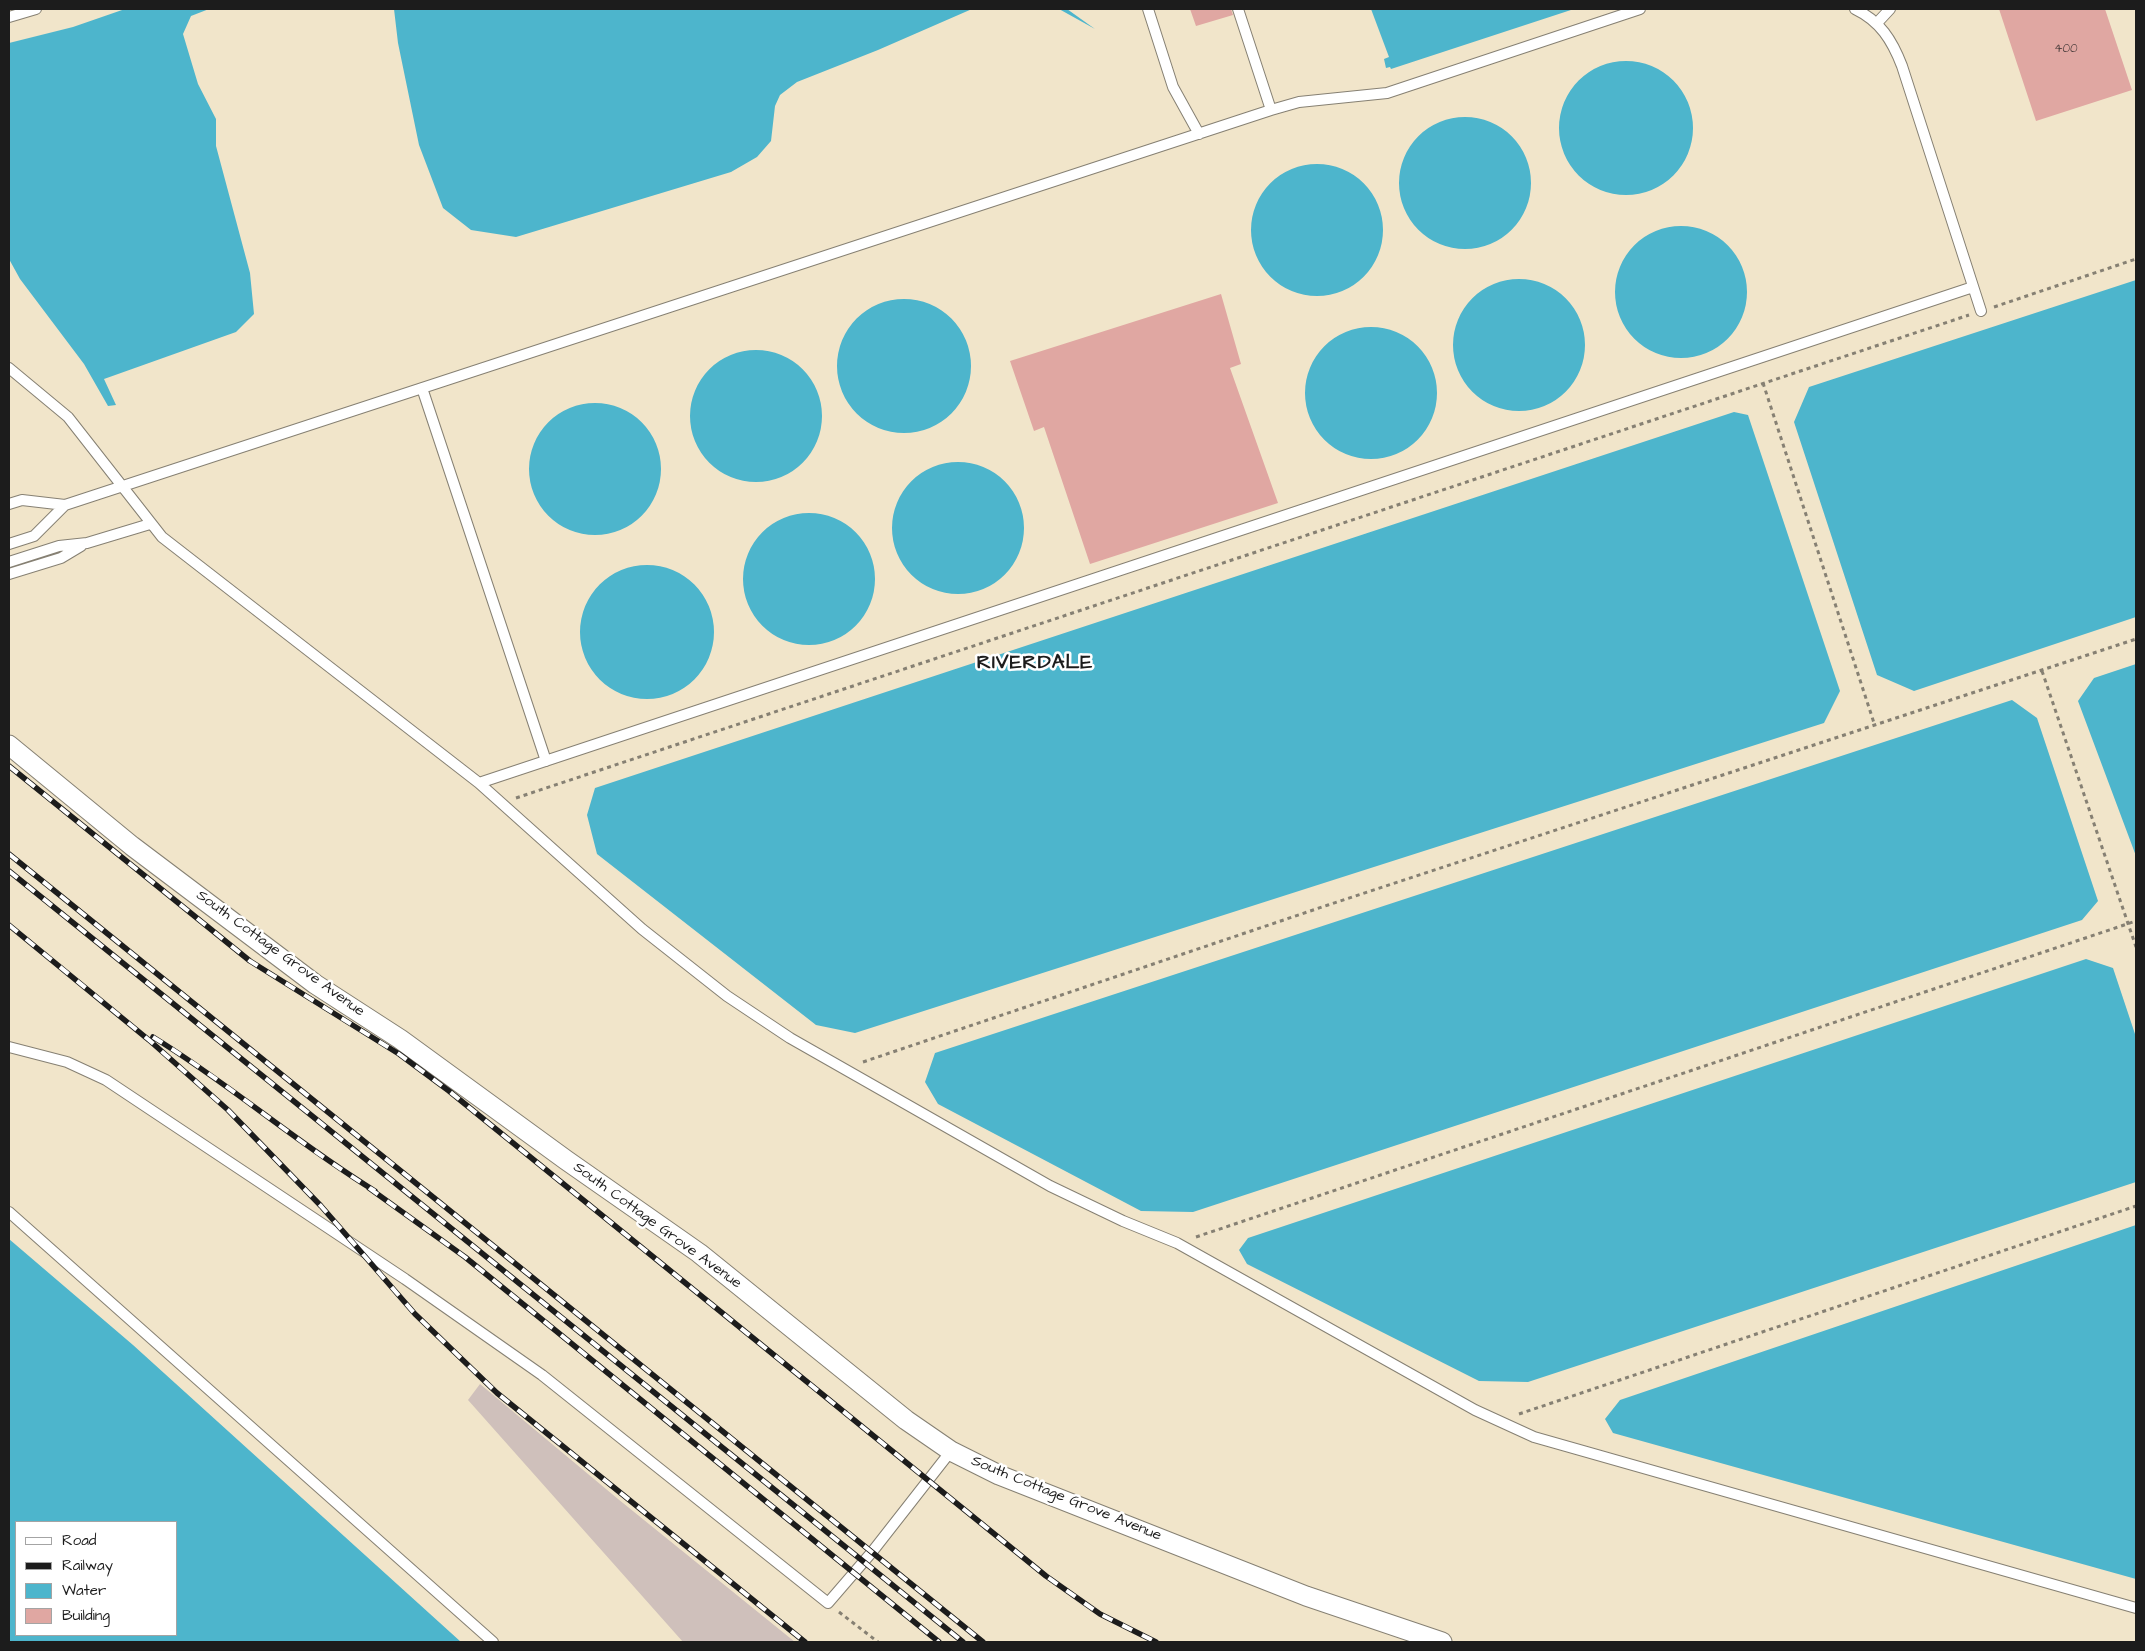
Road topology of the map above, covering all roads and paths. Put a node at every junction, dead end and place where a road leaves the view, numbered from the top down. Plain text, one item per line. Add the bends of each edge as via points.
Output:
1 (36, 9) edge
2 (1148, 9) edge
3 (1238, 9) edge
4 (1640, 9) edge
5 (1854, 9) edge
6 (1890, 9) edge
7 (9, 17) edge
8 (1877, 23) junction
9 (1271, 110) junction
10 (1199, 134) junction
11 (2136, 259) edge
12 (1973, 287) junction
13 (1980, 311) junction
14 (9, 368) edge
15 (1763, 383) junction
16 (422, 388) junction
17 (122, 487) junction
18 (9, 504) edge
19 (65, 505) junction
20 (150, 524) junction
21 (87, 543) junction
22 (9, 544) edge
23 (9, 562) edge
24 (9, 574) edge
25 (2136, 639) edge
26 (2042, 671) junction
27 (1875, 726) junction
28 (9, 745) edge
29 (546, 760) junction
30 (479, 783) junction
31 (501, 803) junction
32 (2136, 922) edge
33 (2128, 924) junction
34 (2136, 947) edge
35 (9, 1047) edge
36 (844, 1068) junction
37 (2136, 1206) edge
38 (9, 1212) edge
39 (1177, 1243) junction
40 (1499, 1421) junction
41 (950, 1451) junction
42 (828, 1604) junction
43 (2136, 1608) edge
44 (493, 1642) edge
45 (878, 1642) edge
46 (1442, 1642) edge

1 - 7 lane
2 - 10 lane via 1173,87
3 - 9 lane
4 - 9 lane via 1387,93 1299,102
5 - 8 lane
6 - 8 lane
8 - 12 lane via 1892,42 1902,66
9 - 10 lane
10 - 16 lane
11 - 13 path
12 - 13 lane
12 - 29 lane
13 - 15 path
14 - 17 lane via 68,418
15 - 27 path
15 - 31 path
16 - 17 lane
16 - 29 lane
17 - 19 lane
17 - 20 lane
18 - 19 lane via 22,500
19 - 22 lane via 34,536
20 - 21 lane
20 - 30 lane via 162,537
21 - 23 lane via 60,546
21 - 24 lane via 61,558
25 - 26 path
26 - 27 path
26 - 33 path
27 - 36 path
28 - 41 street, South Cottage Grove Avenue via 132,846 315,984 400,1039 699,1253 906,1420
29 - 30 lane
30 - 31 lane
31 - 36 lane via 642,929 719,990 790,1038
32 - 33 path
33 - 34 path
33 - 39 path
35 - 42 lane via 67,1062 106,1080 405,1279 542,1375
36 - 39 lane via 1050,1186
37 - 40 path
38 - 44 lane
39 - 40 lane
40 - 43 lane via 1534,1437 1592,1455
41 - 42 lane
41 - 46 street, South Cottage Grove Avenue via 999,1475 1306,1596
42 - 45 path

